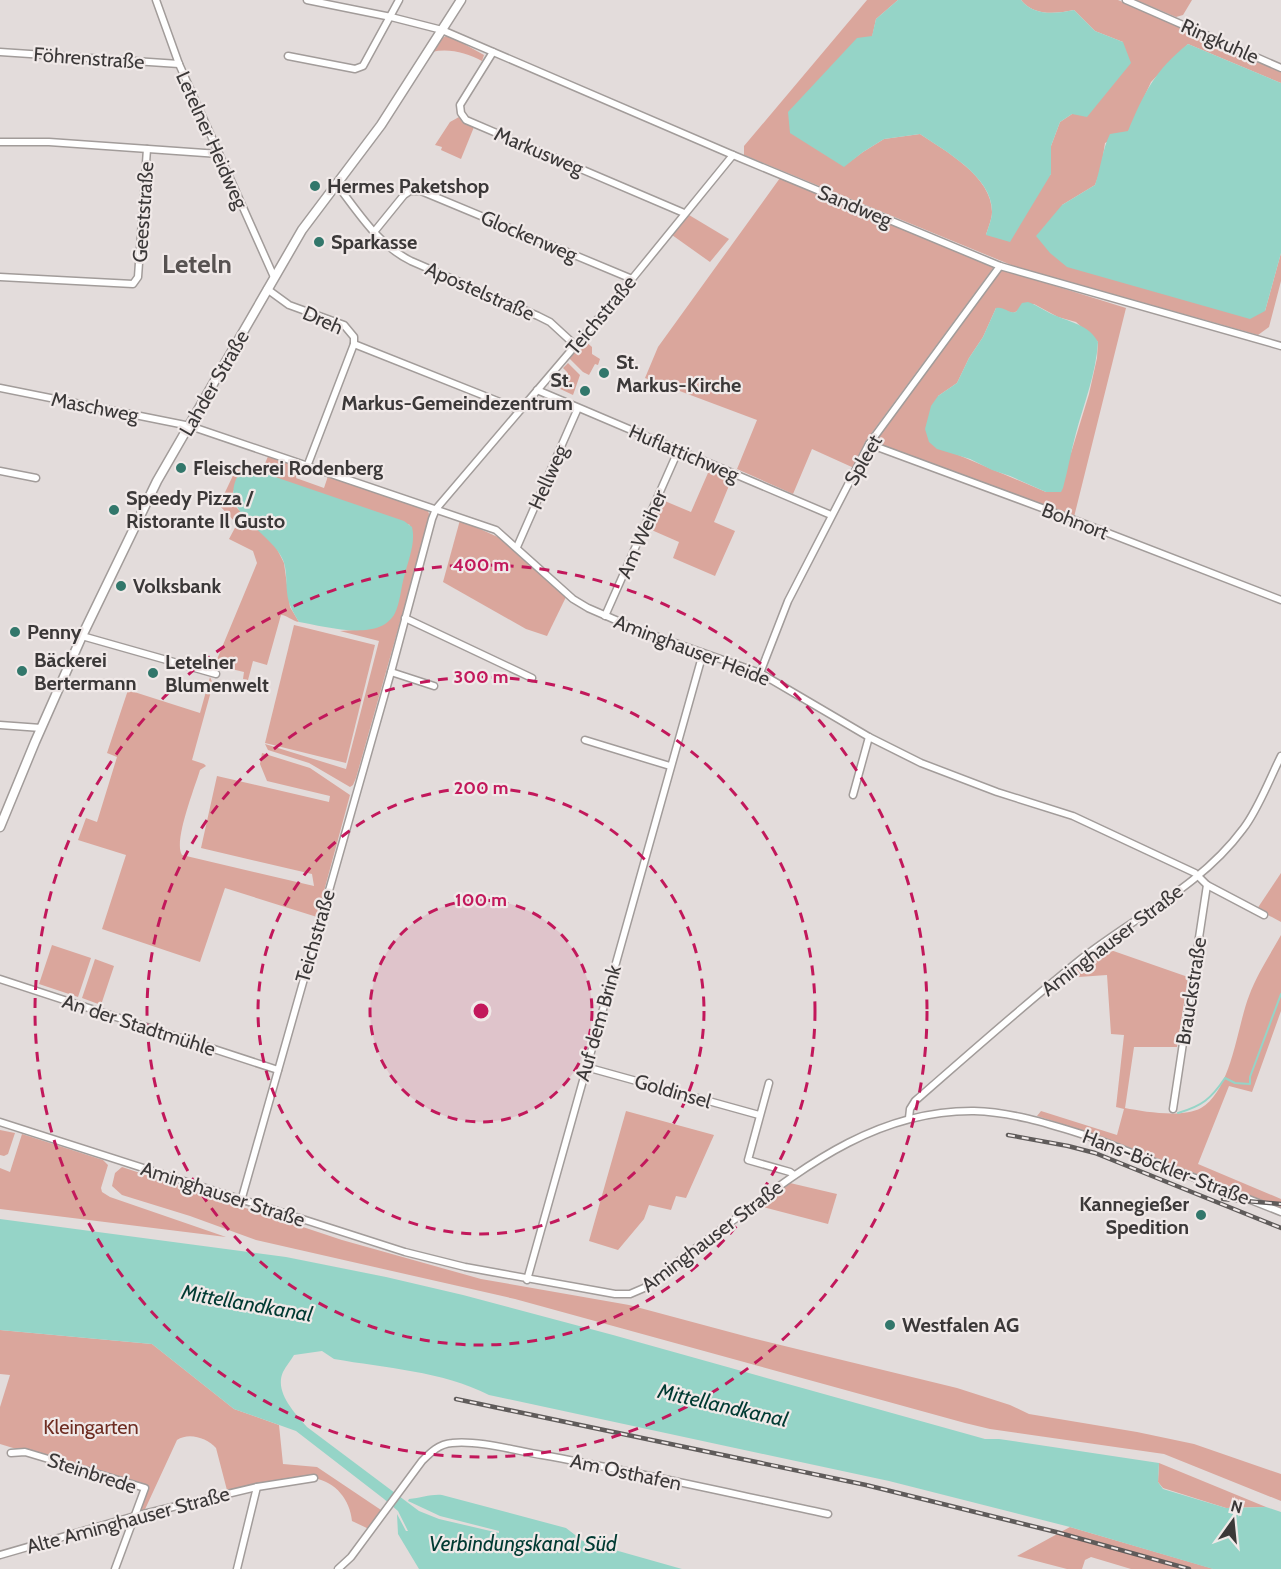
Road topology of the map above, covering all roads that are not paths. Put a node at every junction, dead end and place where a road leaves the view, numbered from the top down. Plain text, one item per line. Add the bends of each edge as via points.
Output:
1 (156, 0) edge
2 (307, 0) edge
3 (399, 0) edge
4 (461, 0) edge
5 (1126, 0) edge
6 (391, 17) junction
7 (442, 30) junction
8 (0, 52) edge
9 (493, 52) junction
10 (288, 56) dead end
11 (179, 64) junction
12 (1281, 68) edge
13 (0, 141) edge
14 (147, 149) junction
15 (219, 154) junction
16 (733, 155) junction
17 (337, 185) junction
18 (684, 213) junction
19 (374, 232) junction
20 (1000, 266) junction
21 (0, 277) edge
22 (274, 277) junction
23 (632, 279) junction
24 (267, 289) junction
25 (354, 344) junction
26 (575, 345) junction
27 (1281, 346) edge
28 (0, 388) edge
29 (537, 390) junction
30 (579, 408) junction
31 (520, 410) junction
32 (190, 426) junction
33 (869, 444) junction
34 (678, 451) junction
35 (308, 464) junction
36 (0, 471) edge
37 (36, 478) dead end
38 (436, 510) junction
39 (831, 515) junction
40 (517, 547) junction
41 (1281, 600) edge
42 (605, 616) junction
43 (405, 618) junction
44 (82, 636) junction
45 (703, 653) junction
46 (391, 672) junction
47 (760, 673) junction
48 (216, 674) dead end
49 (532, 678) dead end
50 (434, 686) dead end
51 (0, 725) edge
52 (41, 728) junction
53 (869, 737) junction
54 (585, 740) dead end
55 (1281, 756) edge
56 (670, 766) junction
57 (853, 795) dead end
58 (0, 827) edge
59 (1199, 876) junction
60 (1208, 885) junction
61 (1264, 915) dead end
62 (0, 979) edge
63 (586, 1067) junction
64 (278, 1070) junction
65 (769, 1083) dead end
66 (1173, 1109) dead end
67 (759, 1115) junction
68 (909, 1118) junction
69 (0, 1122) edge
70 (794, 1175) junction
71 (241, 1201) junction
72 (1281, 1212) edge
73 (526, 1280) junction
74 (11, 1453) dead end
75 (314, 1478) dead end
76 (257, 1487) junction
77 (828, 1514) dead end
78 (135, 1516) junction
79 (0, 1555) edge
80 (115, 1569) edge
81 (237, 1569) edge
82 (338, 1569) edge

1 - 11 street, Letelner Heidweg
2 - 6 street, Sandweg
3 - 6 street
4 - 7 street, Lahder Straße
5 - 12 street, Ringkuhle
6 - 7 street, Sandweg
6 - 10 street via 360,68
7 - 9 street, Sandweg
7 - 17 street, Lahder Straße
8 - 11 street, Föhrenstraße
9 - 16 street, Sandweg
9 - 18 street, Markusweg via 460,105 466,120
11 - 15 street, Letelner Heidweg
13 - 14 street
14 - 15 street
14 - 21 street, Geeststraße via 137,282
15 - 22 street, Letelner Heidweg
16 - 18 street, Teichstraße
16 - 20 street, Sandweg
17 - 19 street, Apostelstraße
17 - 22 street, Lahder Straße via 302,230
18 - 23 street, Teichstraße
19 - 23 street, Glockenweg via 404,195 421,191
19 - 26 street, Apostelstraße via 402,256 550,322
20 - 27 street, Sandweg
20 - 33 street, Spleet
22 - 24 street, Lahder Straße
23 - 26 street, Teichstraße
24 - 25 street, Dreh via 289,305 344,325 354,337
24 - 32 street, Lahder Straße
25 - 31 street
25 - 35 street, Dreh
26 - 29 street, Teichstraße
28 - 32 street, Maschweg
29 - 30 street, Huflattichweg
29 - 31 street, Teichstraße
30 - 34 street, Huflattichweg
30 - 40 street, Hellweg
31 - 38 street, Teichstraße
32 - 35 street, Aminghauser Heide
32 - 44 street, Lahder Straße via 157,480
33 - 39 street, Spleet
33 - 41 street, Bohnort
34 - 39 street, Huflattichweg
34 - 42 street, Am Weiher
35 - 38 street, Aminghauser Heide
36 - 37 street
38 - 40 street, Aminghauser Heide via 496,530
38 - 43 street, Teichstraße
39 - 47 street, Spleet via 788,601
40 - 42 street, Aminghauser Heide via 573,599
42 - 45 street, Aminghauser Heide
43 - 46 street, Teichstraße
43 - 49 street
44 - 48 street
44 - 52 street, Lahder Straße
45 - 47 street, Aminghauser Heide
45 - 56 street, Auf dem Brink
46 - 50 street
46 - 64 street, Teichstraße
47 - 53 street, Aminghauser Heide
51 - 52 street
52 - 58 street, Lahder Straße
53 - 57 street
53 - 59 street, Aminghauser Heide via 961,779 1073,816
54 - 56 street
55 - 59 street, Aminghauser Straße via 1245,827
56 - 63 street, Auf dem Brink
59 - 60 street
59 - 68 street, Aminghauser Straße via 1059,978 915,1101
60 - 61 street
60 - 66 street, Brauckstraße
62 - 64 street, An der Stadtmühle
63 - 67 street, Goldinsel
63 - 73 street, Auf dem Brink
64 - 71 street, Teichstraße
65 - 67 street
67 - 70 street via 748,1160
68 - 70 street, Aminghauser Straße via 856,1138
68 - 72 street, Hans-Böckler-Straße via 976,1111 1016,1116 1094,1138
69 - 71 street, Aminghauser Straße
70 - 73 street, Aminghauser Straße via 634,1293 615,1294
71 - 73 street, Aminghauser Straße via 405,1252
74 - 78 street, Steinbrede via 26,1452 145,1488
75 - 76 street, Alte Aminghauser Straße
76 - 78 street, Alte Aminghauser Straße
76 - 81 street, Alte Aminghauser Straße
77 - 82 street, Am Osthafen via 567,1460 453,1443 426,1456
78 - 79 street, Alte Aminghauser Straße
78 - 80 street

